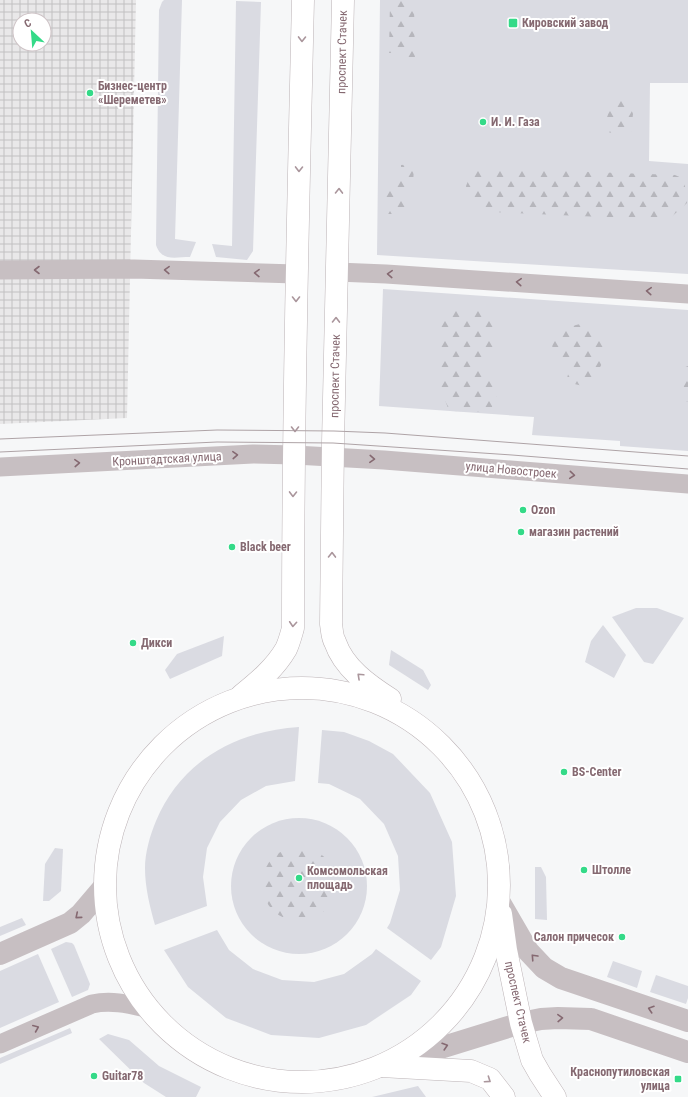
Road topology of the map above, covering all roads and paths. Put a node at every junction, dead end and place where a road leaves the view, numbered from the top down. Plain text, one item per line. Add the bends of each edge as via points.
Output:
1 (303, 0) edge
2 (343, 0) edge
3 (0, 270) edge
4 (337, 272) junction
5 (296, 274) junction
6 (688, 294) edge
7 (295, 455) junction
8 (333, 458) junction
9 (0, 467) edge
10 (688, 484) edge
11 (238, 698) junction
12 (410, 720) junction
13 (104, 887) junction
14 (499, 901) junction
15 (0, 954) edge
16 (146, 1008) junction
17 (688, 1021) edge
18 (521, 1023) junction
19 (0, 1044) edge
20 (688, 1052) edge
21 (381, 1066) junction
22 (504, 1097) edge
23 (555, 1097) edge

1 -> 5 main road
4 -> 2 main road, проспект Стачек
5 -> 3 street via 134,269
6 -> 4 street
8 -> 4 main road, проспект Стачек
5 -> 7 main road
7 - 8 street, Кронштадтская улица
9 -> 7 street, Кронштадтская улица via 253,454
7 -> 11 main road via 293,628 286,648 275,666
8 -> 10 street, улица Новостроек
12 -> 8 main road, проспект Стачек via 391,699 359,677 345,661 335,643 331,624
11 - 12 main road via 296,687 326,689 377,702
11 - 13 main road via 207,711 180,730 157,751 137,776 112,829
12 - 14 main road via 446,749 474,786 491,826 496,847 500,874
13 -> 15 street via 70,923
13 - 16 main road via 107,920 115,951 128,981
17 -> 14 street via 561,978 544,968 528,951
14 - 18 main road, проспект Стачек
14 - 21 main road via 488,953 463,1000 426,1038
19 -> 16 street via 103,1001 116,1001
16 - 21 main road via 169,1032 195,1052 225,1067 256,1077 288,1082 320,1082 351,1077
18 -> 20 street via 552,1018 590,1019
21 -> 18 street
18 - 23 main road, проспект Стачек via 532,1060
21 -> 22 main road via 471,1072 490,1079

